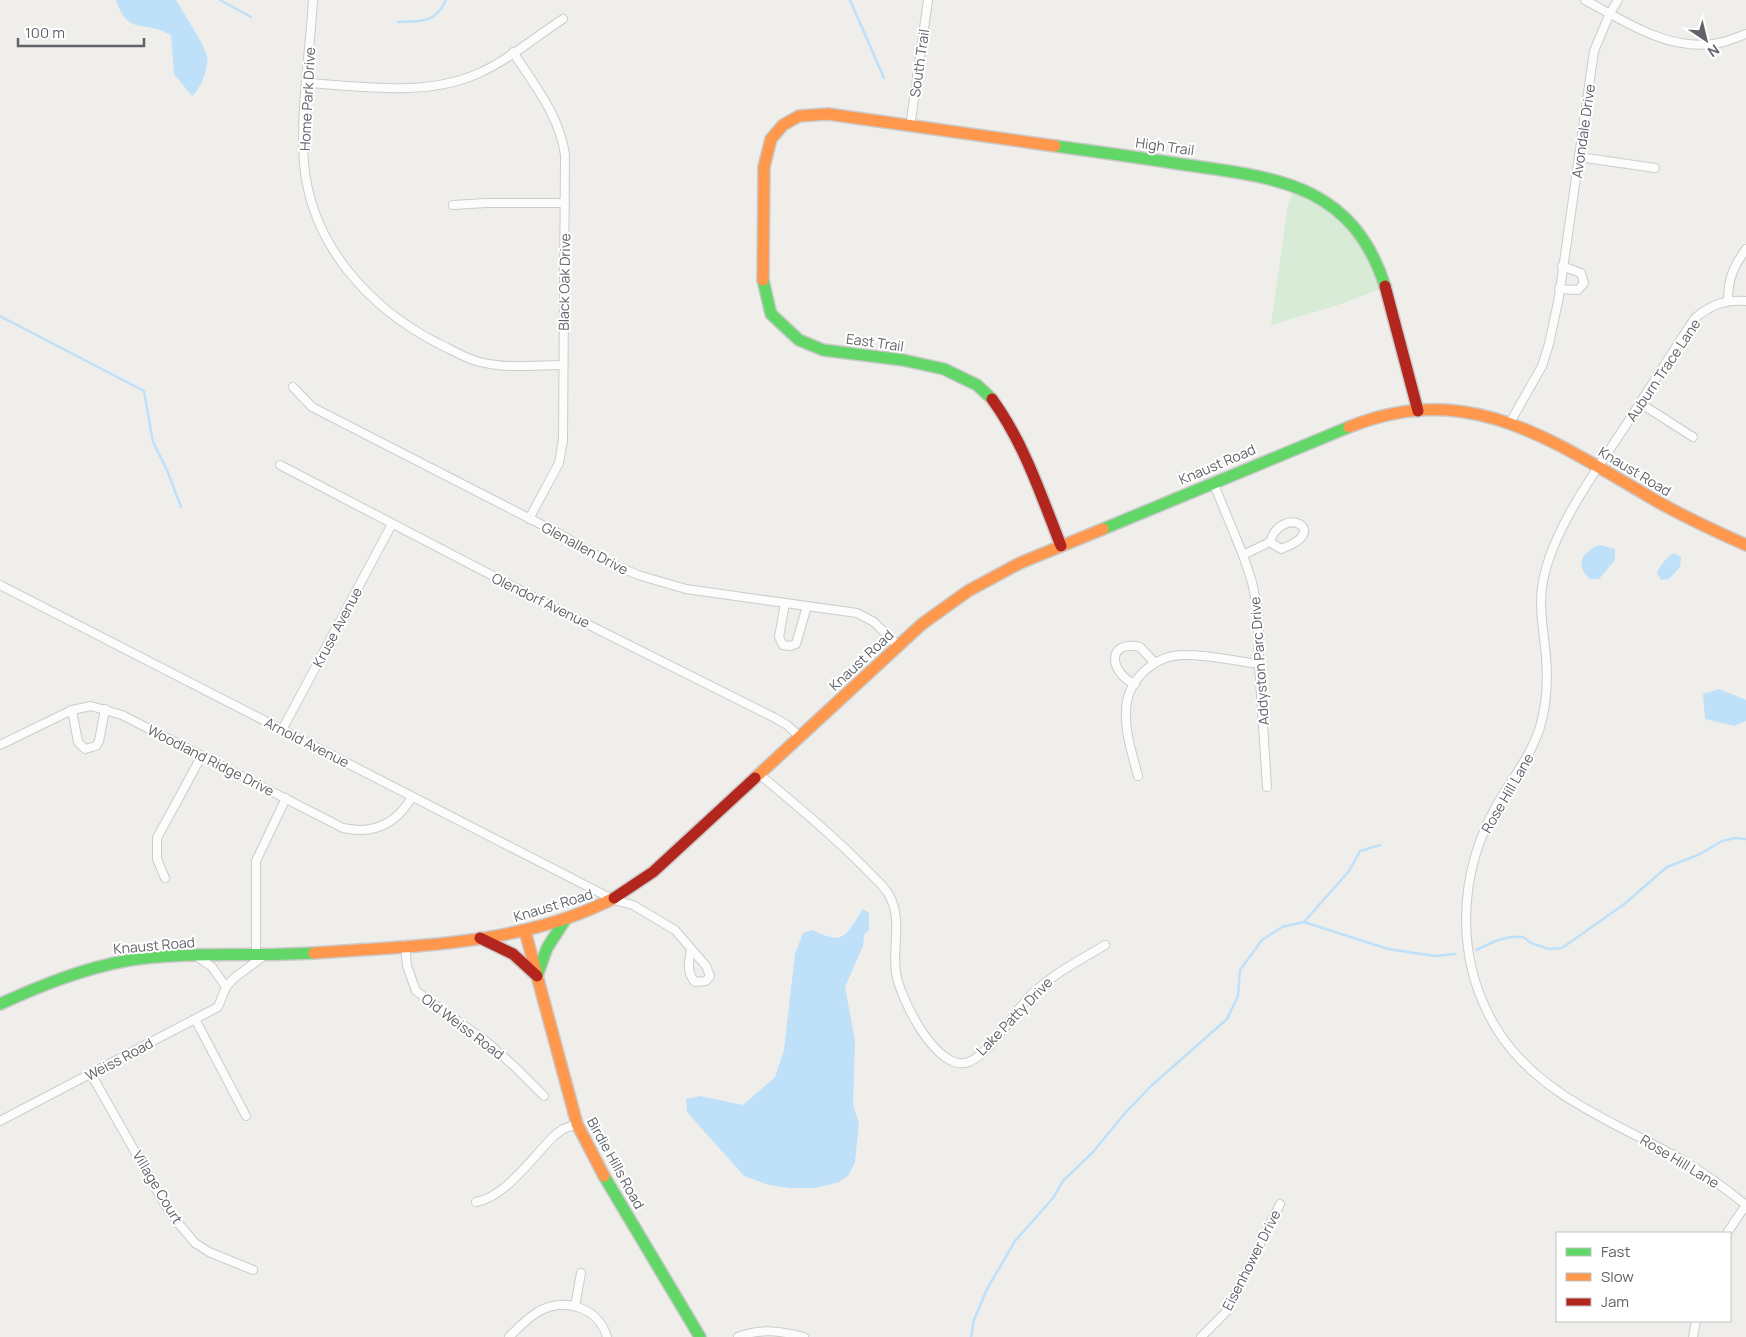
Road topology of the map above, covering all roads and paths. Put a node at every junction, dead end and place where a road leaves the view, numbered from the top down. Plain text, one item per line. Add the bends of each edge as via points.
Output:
1 (313, 0) edge
2 (928, 0) edge
3 (1584, 0) edge
4 (1618, 0) edge
5 (1610, 13) junction
6 (564, 19) dead end
7 (1746, 34) edge
8 (513, 52) junction
9 (307, 83) junction
10 (910, 127) junction
11 (771, 139) joint
12 (1579, 157) junction
13 (1655, 168) dead end
14 (565, 204) junction
15 (454, 205) dead end
16 (1746, 249) edge
17 (1562, 266) junction
18 (1559, 289) junction
19 (1728, 300) junction
20 (1746, 301) edge
21 (563, 365) junction
22 (293, 387) dead end
23 (1640, 403) junction
24 (1418, 411) junction
25 (1511, 421) junction
26 (1693, 436) dead end
27 (280, 465) dead end
28 (1599, 467) junction
29 (1213, 482) junction
30 (530, 519) junction
31 (392, 524) junction
32 (1270, 542) junction
33 (1746, 545) edge
34 (1061, 546) junction
35 (1243, 555) junction
36 (0, 586) edge
37 (785, 603) junction
38 (807, 606) junction
39 (898, 646) junction
40 (1155, 662) junction
41 (1259, 664) junction
42 (1135, 684) junction
43 (105, 709) junction
44 (72, 710) junction
45 (282, 730) junction
46 (800, 737) junction
47 (0, 746) edge
48 (201, 757) junction
49 (759, 774) junction
50 (1138, 776) dead end
51 (1267, 787) dead end
52 (412, 797) junction
53 (286, 798) junction
54 (166, 878) dead end
55 (614, 900) junction
56 (565, 920) junction
57 (525, 931) junction
58 (479, 938) junction
59 (405, 945) junction
60 (1105, 945) dead end
61 (691, 949) dead end
62 (260, 955) junction
63 (196, 956) junction
64 (537, 976) junction
65 (226, 987) junction
66 (0, 1004) edge
67 (195, 1019) junction
68 (91, 1074) junction
69 (544, 1096) dead end
70 (246, 1116) dead end
71 (0, 1121) edge
72 (577, 1124) junction
73 (476, 1202) dead end
74 (1280, 1204) dead end
75 (1746, 1205) edge
76 (1728, 1232) edge
77 (253, 1270) dead end
78 (581, 1273) dead end
79 (575, 1306) junction
80 (1696, 1322) edge
81 (509, 1337) edge
82 (607, 1337) edge
83 (700, 1337) edge
84 (738, 1337) edge
85 (804, 1337) edge
86 (1201, 1337) edge
87 (1693, 1337) edge

1 - 9 street, Home Park Drive
2 - 10 street, South Trail
3 - 5 street
4 - 5 street, Avondale Drive
5 - 7 street via 1663,39 1688,45 1714,44
5 - 12 street, Avondale Drive via 1594,51
6 - 8 street
8 - 9 street via 478,74 430,86 391,88
8 - 14 street, Black Oak Drive via 556,118 563,139
9 - 21 street, Home Park Drive via 303,136 304,165 310,192 330,244 360,287 405,324 470,359 492,365
10 - 11 main road, High Trail via 814,113 799,116 783,125
10 - 24 main road, High Trail via 1218,169 1262,177 1304,190 1335,208 1360,232 1373,256 1396,316
11 - 34 main road, East Trail via 764,167 762,278 771,314 789,333 811,347 931,366 955,373 978,386 1000,408 1014,434
12 - 13 street
12 - 17 street, Avondale Drive
14 - 15 street
14 - 21 street, Black Oak Drive
16 - 19 street via 1732,269
17 - 18 street, Avondale Drive
17 - 18 street via 1581,273 1584,283 1578,290
18 - 25 street, Avondale Drive via 1546,356
19 - 20 street, Auburn Trace Lane
19 - 23 street, Auburn Trace Lane via 1708,308 1695,318
21 - 30 street, Black Oak Drive via 562,451
22 - 30 street, Glenallen Drive via 312,407
23 - 26 street
23 - 28 street, Auburn Trace Lane
24 - 25 main road, Knaust Road via 1460,411
24 - 29 main road, Knaust Road via 1355,423
25 - 28 main road, Knaust Road via 1547,436
27 - 31 street, Olendorf Avenue
28 - 33 main road, Knaust Road via 1690,520
28 - 75 street, Rose Hill Lane via 1548,558 1541,608 1546,659 1545,707 1531,752 1499,801 1476,850 1466,899 1469,964 1477,989 1499,1032 1535,1074 1585,1109 1683,1160
29 - 34 main road, Knaust Road
29 - 35 street, Addyston Parc Drive
30 - 37 street, Glenallen Drive via 638,575 686,589
31 - 45 street, Kruse Avenue
31 - 46 street, Olendorf Avenue via 788,725
32 - 32 street via 1278,528 1293,522 1298,523 1305,533 1296,544 1281,549
32 - 35 street
34 - 39 main road, Knaust Road via 968,591
35 - 41 street, Addyston Parc Drive via 1258,611
36 - 45 street, Arnold Avenue
37 - 38 street, Glenallen Drive
37 - 38 street via 779,637 783,644 790,646 799,639
38 - 39 street, Glenallen Drive via 862,615 874,622
39 - 46 main road, Knaust Road
40 - 41 street via 1168,656 1186,655
40 - 42 street
40 - 42 street via 1140,647 1125,646 1117,651 1116,669
41 - 51 street, Addyston Parc Drive
42 - 50 street via 1128,698 1126,713
43 - 44 street, Woodland Ridge Drive via 91,706
43 - 44 street via 99,742 85,749 78,742
43 - 48 street, Woodland Ridge Drive
44 - 47 street, Woodland Ridge Drive
45 - 52 street, Arnold Avenue
46 - 49 main road, Knaust Road
48 - 53 street, Woodland Ridge Drive
48 - 54 street via 157,838 157,859
49 - 55 main road, Knaust Road via 659,867
49 - 60 street, Lake Patty Drive via 835,838 888,894 897,923 896,972 907,1007 939,1053 950,1062 961,1064 984,1051 1012,1015 1052,976
52 - 53 street, Woodland Ridge Drive via 395,819 368,830 343,828
52 - 55 street, Arnold Avenue
53 - 62 street via 256,861
55 - 56 main road, Knaust Road
55 - 61 street, Arnold Avenue via 654,916 675,930
56 - 57 main road, Knaust Road
56 - 64 main road via 547,948
57 - 58 main road, Knaust Road
57 - 64 main road, Birdie Hills Road
58 - 59 main road, Knaust Road
58 - 64 main road via 513,954
59 - 62 main road, Knaust Road
59 - 69 street, Old Weiss Road via 407,966 416,991 487,1042
62 - 63 main road, Knaust Road
62 - 65 street, Weiss Road
63 - 65 street via 212,967
63 - 66 main road, Knaust Road via 147,958 99,966 42,984
64 - 72 main road, Birdie Hills Road
65 - 67 street, Weiss Road via 218,1007
67 - 68 street, Weiss Road
67 - 70 street
68 - 71 street, Weiss Road
68 - 77 street, Village Court via 179,1224 195,1243 209,1252
72 - 73 street via 555,1135 500,1192 488,1200
72 - 83 main road, Birdie Hills Road via 596,1162
74 - 86 street, Eisenhower Drive via 1226,1312
75 - 76 street
78 - 79 street
79 - 81 street via 540,1310
79 - 82 street via 594,1314
80 - 87 street
84 - 85 street via 758,1331 773,1331

